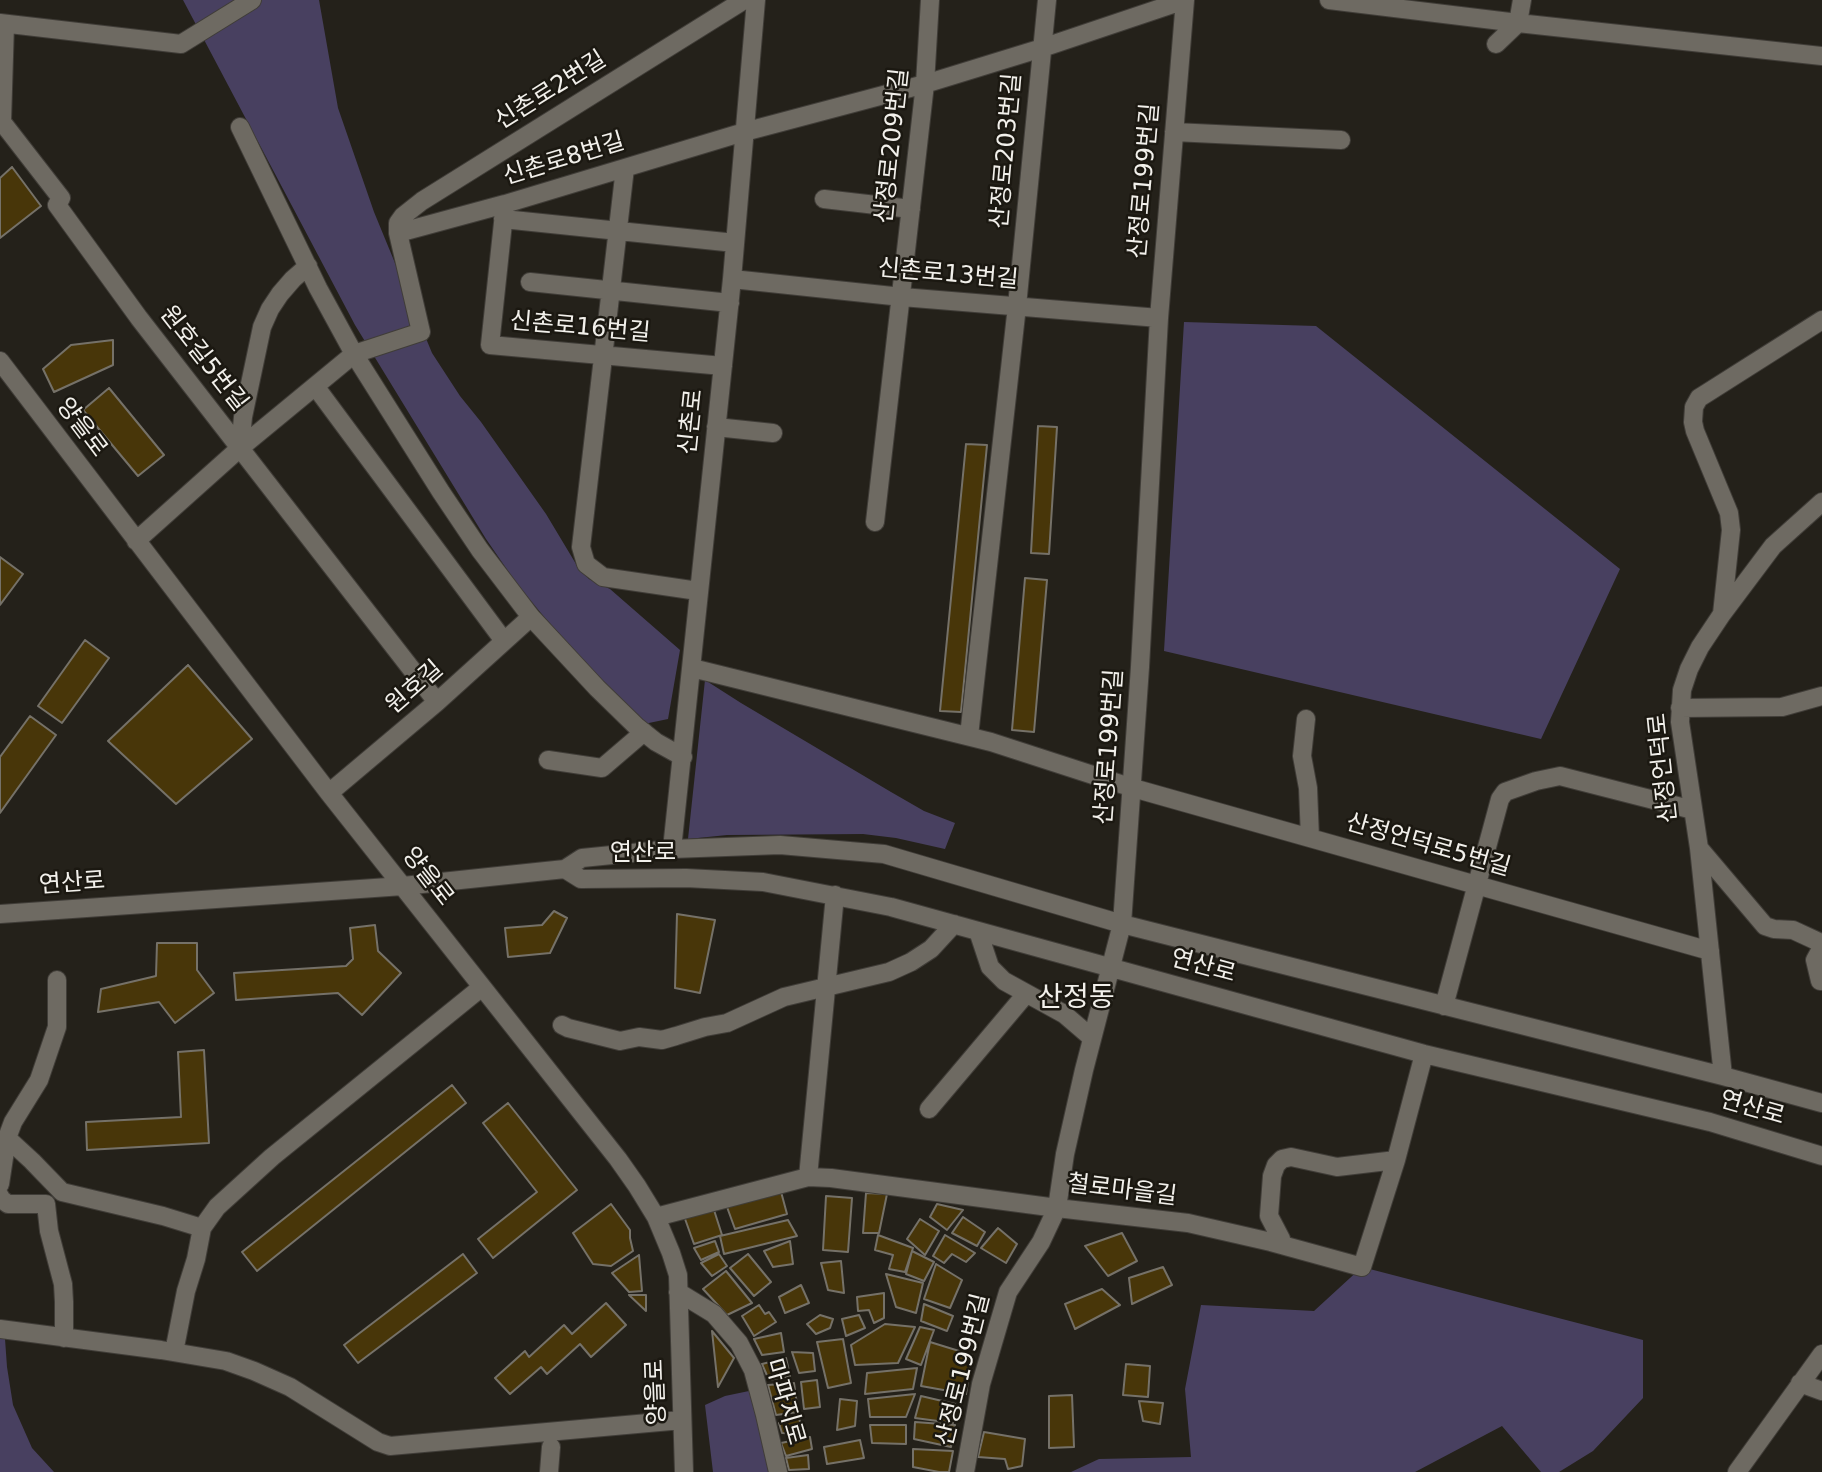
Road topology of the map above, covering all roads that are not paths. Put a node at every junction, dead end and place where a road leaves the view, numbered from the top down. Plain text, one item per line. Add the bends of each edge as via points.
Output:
1 (252, 0) edge
2 (744, 0) edge
3 (757, 0) edge
4 (930, 0) edge
5 (1047, 0) edge
6 (1178, 0) edge
7 (1185, 0) edge
8 (1329, 0) edge
9 (1522, 0) edge
10 (1518, 23) junction
11 (3, 24) edge
12 (1496, 44) dead end
13 (1042, 48) junction
14 (1822, 56) edge
15 (925, 85) junction
16 (240, 127) dead end
17 (744, 132) junction
18 (1174, 132) junction
19 (1341, 140) dead end
20 (625, 168) junction
21 (824, 200) dead end
22 (911, 209) junction
23 (504, 211) junction
24 (617, 231) junction
25 (398, 233) junction
26 (735, 243) junction
27 (308, 266) junction
28 (732, 279) junction
29 (530, 282) dead end
30 (610, 290) junction
31 (902, 297) junction
32 (730, 303) junction
33 (1017, 306) junction
34 (1159, 318) junction
35 (1822, 320) edge
36 (354, 354) junction
37 (602, 355) junction
38 (0, 361) edge
39 (723, 366) junction
40 (315, 386) junction
41 (716, 427) junction
42 (773, 433) dead end
43 (240, 448) junction
44 (1822, 502) edge
45 (875, 522) dead end
46 (136, 541) junction
47 (698, 591) junction
48 (1722, 614) junction
49 (531, 617) junction
50 (504, 641) junction
51 (692, 668) junction
52 (1822, 696) edge
53 (437, 702) junction
54 (1680, 708) junction
55 (1306, 719) dead end
56 (644, 732) junction
57 (969, 736) junction
58 (683, 757) junction
59 (548, 760) dead end
60 (1133, 788) junction
61 (329, 793) junction
62 (1693, 810) junction
63 (1310, 838) junction
64 (1699, 848) junction
65 (672, 849) junction
66 (565, 870) junction
67 (1476, 885) junction
68 (403, 886) junction
69 (835, 895) junction
70 (0, 914) edge
71 (954, 924) junction
72 (1122, 924) junction
73 (978, 931) junction
74 (1710, 951) junction
75 (1111, 968) junction
76 (57, 980) dead end
77 (1822, 981) edge
78 (482, 987) junction
79 (827, 988) junction
80 (1026, 993) junction
81 (1444, 1006) junction
82 (562, 1025) dead end
83 (1092, 1038) junction
84 (1424, 1054) junction
85 (1723, 1076) junction
86 (1822, 1103) edge
87 (929, 1109) dead end
88 (7, 1138) junction
89 (1822, 1156) edge
90 (1396, 1160) junction
91 (808, 1177) junction
92 (0, 1184) edge
93 (0, 1196) edge
94 (1057, 1208) junction
95 (656, 1217) junction
96 (202, 1228) junction
97 (1282, 1245) junction
98 (678, 1292) junction
99 (0, 1329) edge
100 (64, 1338) junction
101 (174, 1352) junction
102 (1822, 1354) edge
103 (1800, 1383) junction
104 (1822, 1391) edge
105 (682, 1420) junction
106 (551, 1447) dead end
107 (549, 1472) edge
108 (684, 1472) edge
109 (778, 1472) edge
110 (965, 1472) edge
111 (1737, 1472) edge

1 - 11 street via 181,44
2 - 25 street, 신촌로2번길 via 422,201 403,216
3 - 17 street, 신촌로
4 - 15 street, 산정로209번길
5 - 13 street, 산정로203번길
6 - 13 street, 신촌로8번길
7 - 18 street, 산정로199번길
8 - 10 street
9 - 10 street
10 - 12 street
10 - 14 street
11 - 43 street, 원호길5번길 via 2,122 61,198 57,205 139,318
13 - 15 street, 신촌로8번길
13 - 33 street, 산정로203번길
15 - 17 street, 신촌로8번길
15 - 22 street, 산정로209번길
16 - 27 street
17 - 20 street, 신촌로8번길
17 - 26 street, 신촌로
18 - 19 street
18 - 34 street, 산정로199번길
20 - 23 street, 신촌로8번길
20 - 24 street
21 - 22 street
22 - 31 street, 산정로209번길
23 - 24 street
23 - 25 street, 신촌로8번길
23 - 37 street, 신촌로16번길 via 490,345
24 - 26 street
24 - 30 street
25 - 36 street via 421,332
26 - 28 street, 신촌로
27 - 36 street
27 - 43 street via 280,294 262,327
28 - 31 street, 신촌로13번길
28 - 32 street, 신촌로
29 - 30 street
30 - 32 street
30 - 37 street
31 - 33 street, 신촌로13번길
31 - 45 street, 산정로209번길
32 - 39 street, 신촌로
33 - 34 street, 신촌로13번길
33 - 57 street, 산정로203번길
34 - 60 street, 산정로199번길
35 - 48 street via 1699,398 1694,407 1695,431 1729,513
36 - 40 street
36 - 49 street via 480,550
37 - 39 street, 신촌로16번길
37 - 47 street via 581,547 586,564 603,577
38 - 46 street, 양을로
39 - 41 street, 신촌로
40 - 43 street
40 - 50 street
41 - 42 street
41 - 47 street, 신촌로
43 - 46 street
43 - 53 street, 원호길5번길
44 - 48 street, 산정언덕로 via 1773,546
46 - 61 street, 양을로
47 - 51 street, 신촌로
48 - 54 street, 산정언덕로 via 1689,669
49 - 50 street, 원호길
49 - 56 street
50 - 53 street, 원호길
51 - 57 street, 산정언덕로5번길
51 - 58 street, 신촌로
52 - 54 street via 1782,706
53 - 61 street, 원호길
54 - 62 street, 산정언덕로
55 - 63 street via 1302,756
56 - 58 street
56 - 59 street via 602,768
57 - 60 street, 산정언덕로5번길
58 - 65 street, 신촌로
60 - 63 street, 산정언덕로5번길
60 - 72 street, 산정로199번길
61 - 68 street, 양을로
62 - 64 street, 산정언덕로
62 - 67 street via 1560,776 1536,781 1505,792 1500,799
63 - 67 street, 산정언덕로5번길
64 - 74 street, 산정언덕로
64 - 77 street via 1765,926 1793,930 1819,942 1815,960
65 - 66 street, 연산로 via 582,858
65 - 72 street, 연산로 via 780,845 884,854
66 - 68 street, 연산로
66 - 69 street, 연산로 via 581,879 763,882
67 - 74 street, 산정언덕로5번길
67 - 81 street
68 - 70 street, 연산로
68 - 78 street, 양을로
69 - 71 street, 연산로
69 - 79 street
71 - 73 street, 연산로
71 - 79 street via 931,949 911,962
72 - 75 street, 산정로199번길
72 - 81 street, 연산로
73 - 75 street, 연산로
73 - 80 street via 990,967
74 - 85 street, 산정언덕로
75 - 83 street, 산정로199번길
75 - 84 street, 연산로
76 - 88 street via 57,1027 47,1060
78 - 95 street, 양을로 via 618,1159
78 - 96 street via 272,1157 217,1207
79 - 82 street via 662,1040 639,1037 620,1041
79 - 91 street
80 - 83 street via 1065,1014
80 - 87 street
81 - 85 street, 연산로
83 - 94 street, 산정로199번길
84 - 89 street, 연산로 via 1710,1122
84 - 90 street, 철로마을길
85 - 86 street, 연산로
88 - 92 street
88 - 96 street via 62,1192
90 - 97 street, 철로마을길 via 1362,1267
90 - 97 street via 1337,1167 1282,1159 1272,1176 1269,1216
91 - 94 street, 철로마을길
91 - 95 street, 철로마을길
93 - 100 street via 8,1205 46,1204 63,1284
94 - 97 street, 철로마을길 via 1188,1223
94 - 110 street, 산정로199번길 via 1008,1292 981,1384
95 - 98 street, 양을로 via 678,1275
96 - 101 street
98 - 105 street, 양을로
98 - 109 street, 마파지로 via 714,1314 739,1343 753,1370
99 - 100 street
100 - 101 street
101 - 105 street via 226,1361 272,1378 390,1446
102 - 103 street
103 - 104 street
103 - 111 street
105 - 108 street, 양을로
106 - 107 street

